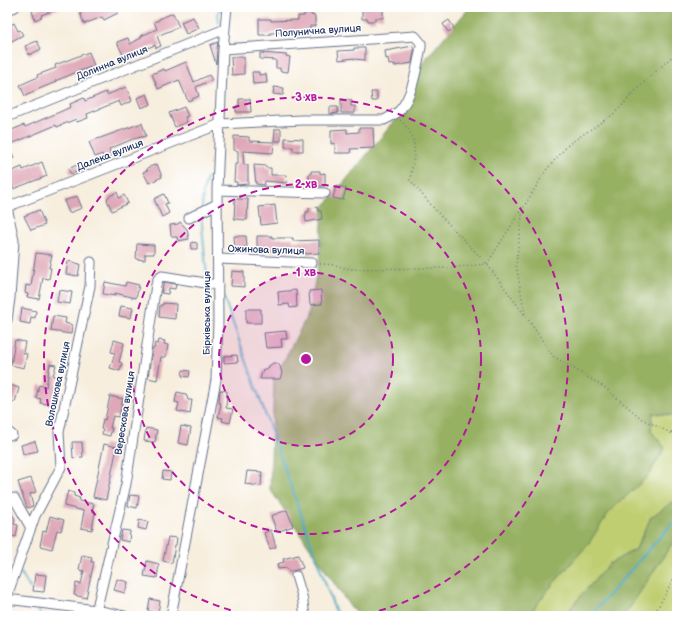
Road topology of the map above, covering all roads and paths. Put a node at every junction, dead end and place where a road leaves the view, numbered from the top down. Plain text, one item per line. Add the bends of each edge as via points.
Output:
1 (15, 7) edge
2 (227, 7) edge
3 (7, 10) edge
4 (224, 29) junction
5 (223, 49) junction
6 (677, 52) edge
7 (394, 115) junction
8 (7, 117) edge
9 (220, 124) junction
10 (217, 190) junction
11 (325, 193) dead end
12 (217, 204) junction
13 (7, 207) edge
14 (522, 208) junction
15 (189, 218) dead end
16 (10, 254) edge
17 (218, 259) junction
18 (91, 262) dead end
19 (312, 263) joint
20 (487, 264) junction
21 (218, 285) junction
22 (525, 316) junction
23 (7, 320) edge
24 (677, 431) edge
25 (669, 432) junction
26 (677, 436) edge
27 (14, 498) dead end
28 (31, 528) junction
29 (677, 574) edge
30 (296, 576) dead end
31 (7, 596) edge
32 (7, 599) edge
33 (96, 613) edge
34 (124, 616) edge
35 (171, 616) edge
36 (305, 616) edge
37 (653, 616) edge

1 - 3 street
2 - 4 street, Бірківська вулиця
4 - 5 street, Бірківська вулиця
4 - 8 street, Долинна вулиця
5 - 7 street, Полунична вулиця via 415,36 421,43 415,75 407,99
5 - 9 street, Бірківська вулиця
6 - 14 path via 615,113 569,144 547,169
7 - 9 street, Далека вулиця via 384,120
7 - 20 path via 407,127 416,146 410,180
9 - 10 street, Бірківська вулиця
9 - 13 street, Далека вулиця
10 - 11 street
10 - 12 street, Бірківська вулиця
12 - 15 street
12 - 17 street, Бірківська вулиця
13 - 16 street via 14,241
14 - 20 path
14 - 22 path via 516,264
16 - 23 street
17 - 19 street, Ожинова вулиця
17 - 21 street, Бірківська вулиця
18 - 28 street, Волошкова вулиця via 90,286 59,432 62,467
19 - 20 path via 348,269 450,268
20 - 22 path
21 - 33 street, Верескова вулиця via 162,276 158,279 126,484
21 - 35 street, Бірківська вулиця via 216,380
22 - 25 path via 552,356 604,387 642,419
24 - 25 path
25 - 26 path
27 - 28 street
28 - 31 street, Волошкова вулиця
29 - 37 path
30 - 36 street
32 - 33 street
33 - 34 street

